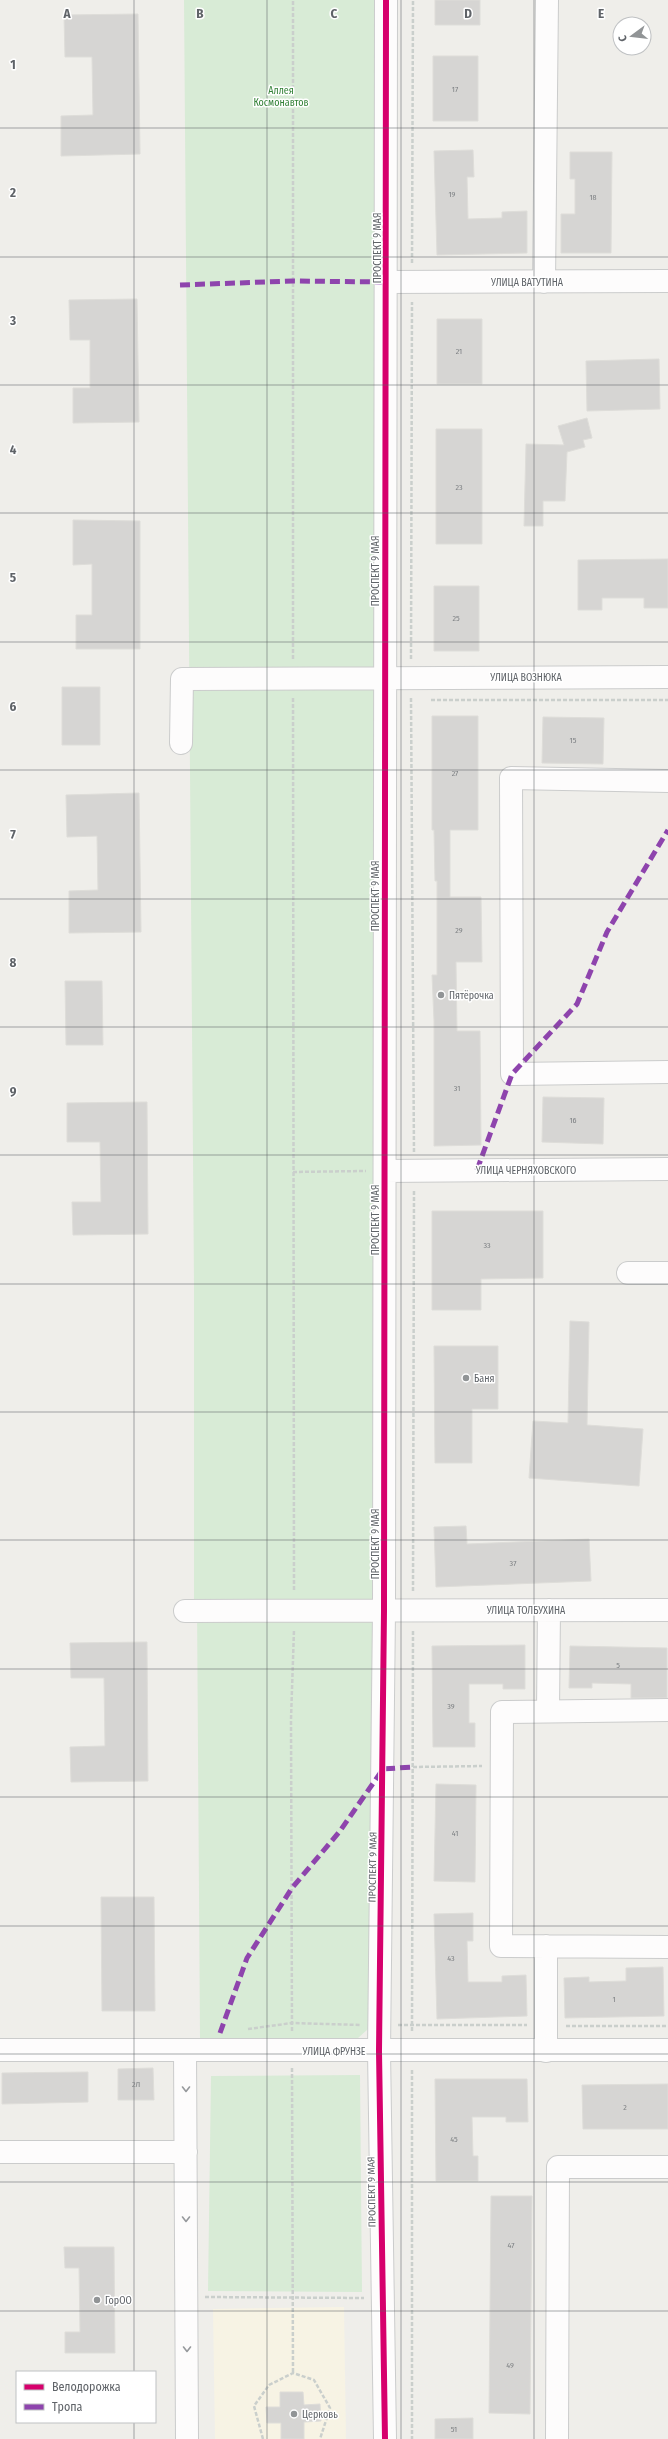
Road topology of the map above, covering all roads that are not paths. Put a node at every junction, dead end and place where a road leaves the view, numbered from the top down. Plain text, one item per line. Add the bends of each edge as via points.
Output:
1 (386, 0) edge
2 (547, 0) edge
3 (668, 281) edge
4 (387, 282) junction
5 (544, 282) junction
6 (385, 676) junction
7 (668, 677) edge
8 (181, 743) dead end
9 (668, 781) edge
10 (668, 1072) edge
11 (668, 1169) edge
12 (385, 1171) junction
13 (628, 1273) dead end
14 (668, 1273) edge
15 (549, 1610) junction
16 (668, 1610) edge
17 (185, 1611) dead end
18 (384, 1611) junction
19 (668, 1710) edge
20 (548, 1711) junction
21 (546, 1946) junction
22 (668, 1947) edge
23 (0, 2050) edge
24 (185, 2050) junction
25 (668, 2050) edge
26 (379, 2051) junction
27 (546, 2051) junction
28 (0, 2152) edge
29 (186, 2152) junction
30 (668, 2167) edge
31 (187, 2439) edge
32 (385, 2439) edge
33 (557, 2439) edge

1 - 4 street, ПРОСПЕКТ 9 МАЯ
2 - 5 street
3 - 5 street, УЛИЦА ВАТУТИНА
4 - 5 street, УЛИЦА ВАТУТИНА
4 - 6 street, ПРОСПЕКТ 9 МАЯ
6 - 7 street, УЛИЦА ВОЗНЮКА
6 - 8 street, УЛИЦА ВОЗНЮКА via 182,679
6 - 12 street, ПРОСПЕКТ 9 МАЯ
9 - 10 street via 511,778 512,1074
11 - 12 street, УЛИЦА ЧЕРНЯХОВСКОГО
12 - 18 street, ПРОСПЕКТ 9 МАЯ
13 - 14 street
15 - 16 street, УЛИЦА ТОЛБУХИНА
15 - 18 street, УЛИЦА ТОЛБУХИНА
15 - 20 street
17 - 18 street, УЛИЦА ТОЛБУХИНА
18 - 26 street, ПРОСПЕКТ 9 МАЯ
19 - 20 street
20 - 21 street via 502,1712 501,1946
21 - 22 street
21 - 27 street
23 - 24 street, УЛИЦА ФРУНЗЕ
24 - 26 street, УЛИЦА ФРУНЗЕ
24 -> 29 street
25 - 27 street, УЛИЦА ФРУНЗЕ
26 - 27 street, УЛИЦА ФРУНЗЕ
26 - 32 street, ПРОСПЕКТ 9 МАЯ
28 - 29 street
29 -> 31 street
30 - 33 street via 558,2167

